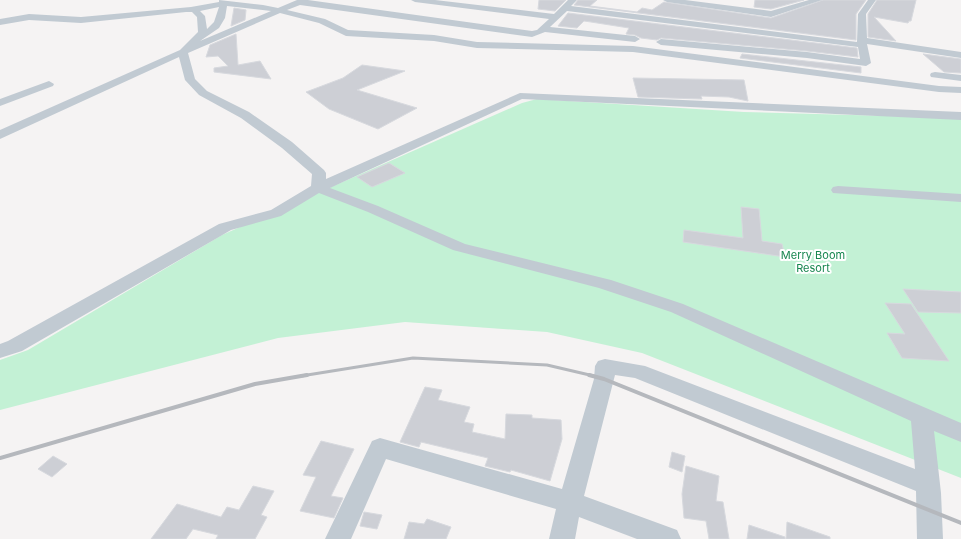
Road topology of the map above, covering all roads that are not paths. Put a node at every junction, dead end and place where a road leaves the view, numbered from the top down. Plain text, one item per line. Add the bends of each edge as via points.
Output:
1 (419, 0) edge
2 (667, 0) edge
3 (781, 0) edge
4 (818, 0) edge
5 (872, 0) edge
6 (302, 1) edge
7 (223, 2) edge
8 (568, 2) edge
9 (804, 4) junction
10 (189, 10) junction
11 (278, 11) junction
12 (393, 16) junction
13 (556, 17) junction
14 (714, 18) dead end
15 (0, 22) edge
16 (544, 29) junction
17 (201, 36) junction
18 (862, 41) junction
19 (183, 52) junction
20 (961, 55) edge
21 (935, 76) dead end
22 (961, 78) edge
23 (49, 84) dead end
24 (961, 90) edge
25 (0, 103) edge
26 (961, 116) edge
27 (0, 134) edge
28 (318, 188) junction
29 (838, 190) dead end
30 (961, 198) edge
31 (0, 351) edge
32 (922, 416) junction
33 (961, 433) edge
34 (927, 484) junction
35 (570, 502) junction
36 (338, 539) edge
37 (562, 539) edge
38 (668, 539) edge
39 (930, 539) edge

1 - 12 street
1 - 13 street
2 - 9 street via 771,18
3 - 9 street
4 - 9 street
5 - 18 street via 862,14
6 - 11 street
6 - 12 street
7 - 10 street
7 - 11 street
7 - 17 street via 217,27 213,32
8 - 13 street
8 - 18 street
10 - 15 street via 81,20 29,17
10 - 17 street via 194,10 201,16
11 - 19 street
11 - 24 street via 322,21 346,33 434,38 477,45 633,49
12 - 16 street via 522,34 532,34
13 - 16 street
14 - 18 street
16 - 18 street via 866,63
17 - 19 street
18 - 20 street
19 - 27 street
19 - 28 street via 190,80 203,93 245,115 287,145 319,173
21 - 22 street
23 - 25 street
26 - 28 street via 520,96
28 - 31 street via 276,212 225,227 15,346
28 - 32 street via 459,247 605,284 676,308
29 - 30 street
32 - 33 street
32 - 34 street
34 - 35 street via 638,371 605,366 604,379
34 - 39 street via 931,510
35 - 36 street via 380,448
35 - 37 street
35 - 38 street

